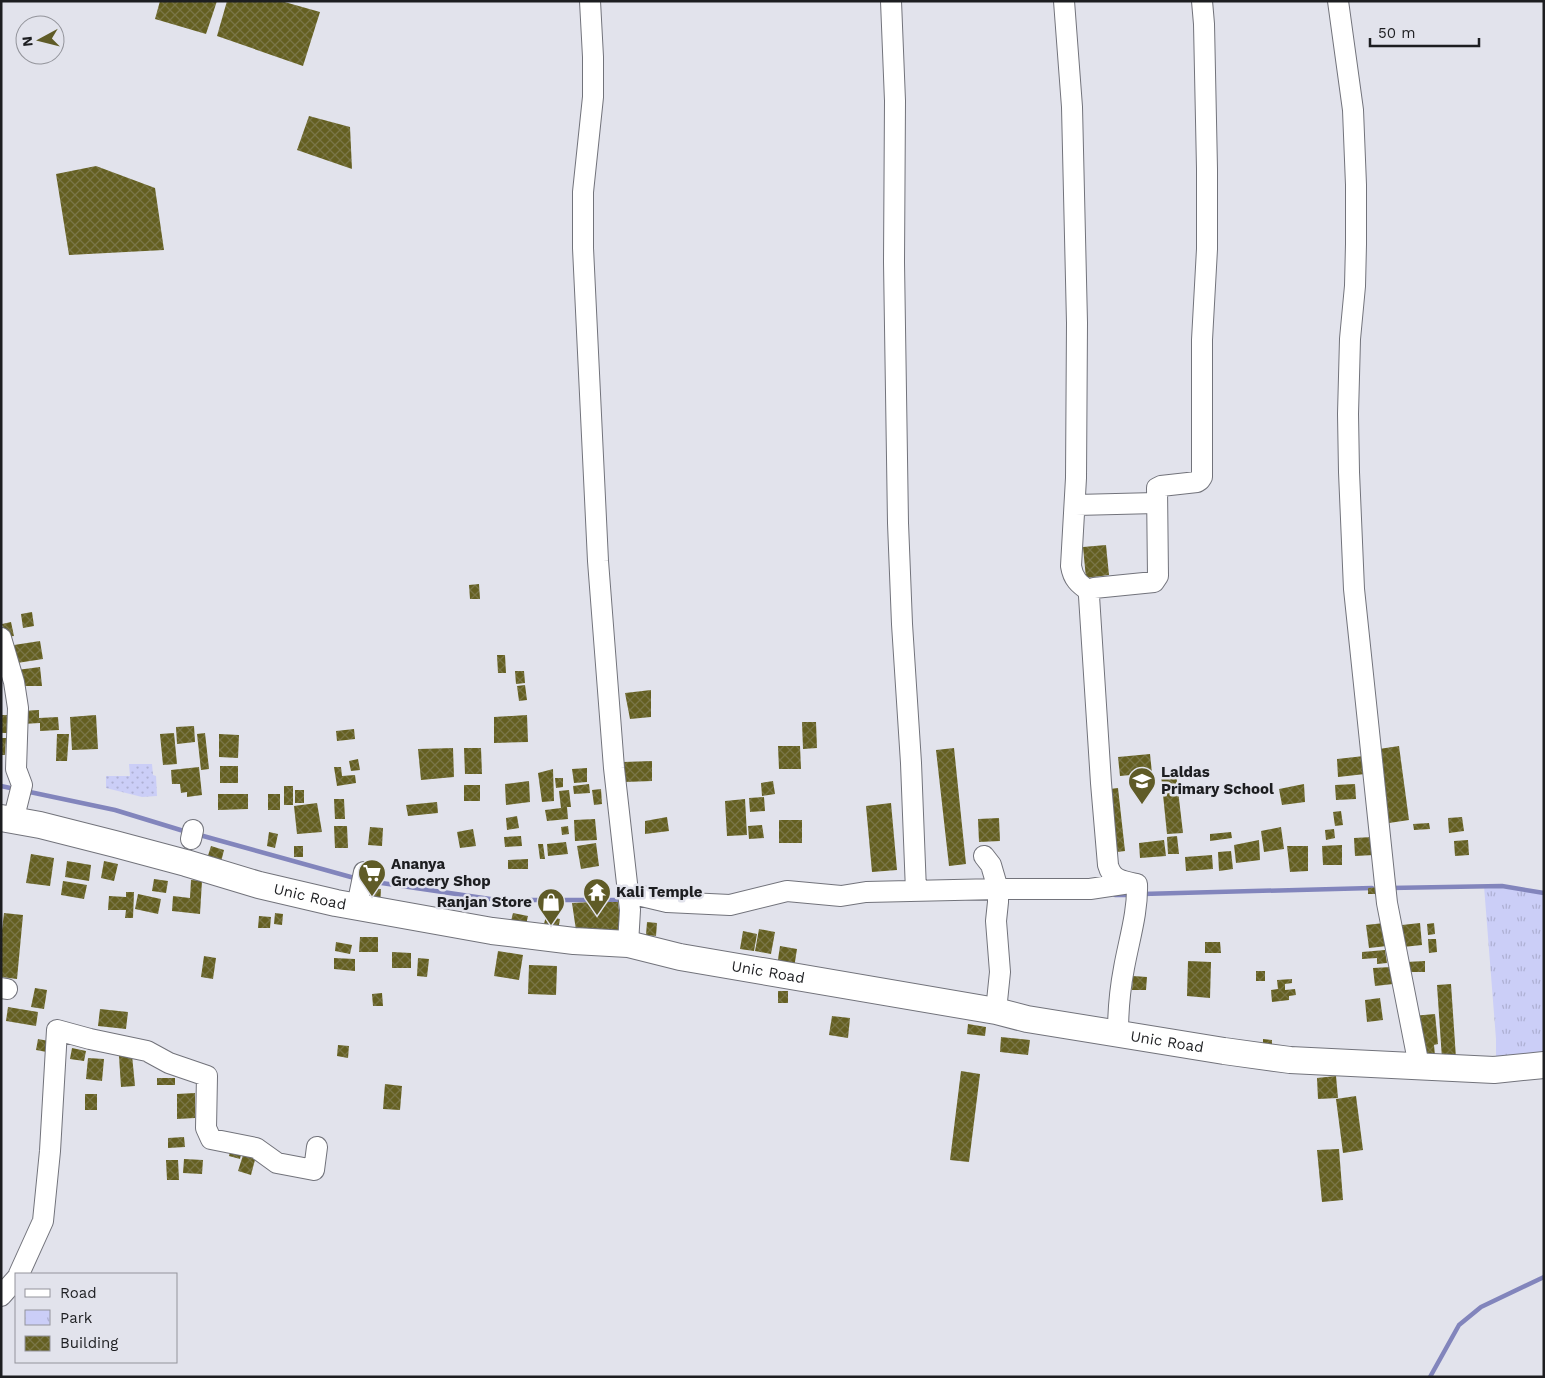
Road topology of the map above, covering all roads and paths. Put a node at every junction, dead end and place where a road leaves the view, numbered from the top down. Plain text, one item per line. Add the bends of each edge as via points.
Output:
1 (590, 1) edge
2 (891, 1) edge
3 (1064, 1) edge
4 (1202, 1) edge
5 (1338, 1) edge
6 (1156, 503) junction
7 (1076, 505) junction
8 (1089, 591) junction
9 (1, 638) edge
10 (14, 805) edge
11 (984, 856) dead end
12 (1135, 890) junction
13 (916, 891) junction
14 (998, 894) junction
15 (629, 902) junction
16 (628, 944) junction
17 (996, 1011) junction
18 (1118, 1033) junction
19 (1544, 1065) edge
20 (1420, 1066) junction
21 (317, 1147) dead end
22 (18, 1273) edge
23 (15, 1280) edge
24 (1, 1296) edge

1 - 15 street via 593,97 583,205 586,326 598,561 614,768
2 - 13 street via 895,101 898,523
3 - 7 street via 1074,164
4 - 6 street via 1208,169 1202,340 1203,474 1197,482 1156,488
5 - 20 street via 1353,110 1356,176 1348,414 1354,589 1387,898
6 - 7 street
6 - 8 street via 1156,579 1150,583 1098,587
7 - 8 street via 1072,574
8 - 12 street via 1108,865 1114,877
9 - 10 street via 18,708
10 - 16 main road, Unic Road via 40,825 336,903 360,889 427,920 574,941
11 - 14 street via 991,865
12 - 14 street
12 - 18 street via 1118,1002
13 - 14 street
13 - 15 street via 841,896 788,891 730,905
14 - 17 street via 996,922 1000,972
15 - 16 street
16 - 17 main road, Unic Road via 680,957
17 - 18 main road, Unic Road
18 - 20 main road, Unic Road via 1290,1060
19 - 20 main road, Unic Road via 1494,1070
21 - 22 street via 314,1170 277,1163 256,1148 211,1139 206,1128 207,1076 169,1063 148,1051 58,1030 43,1221
23 - 24 street

